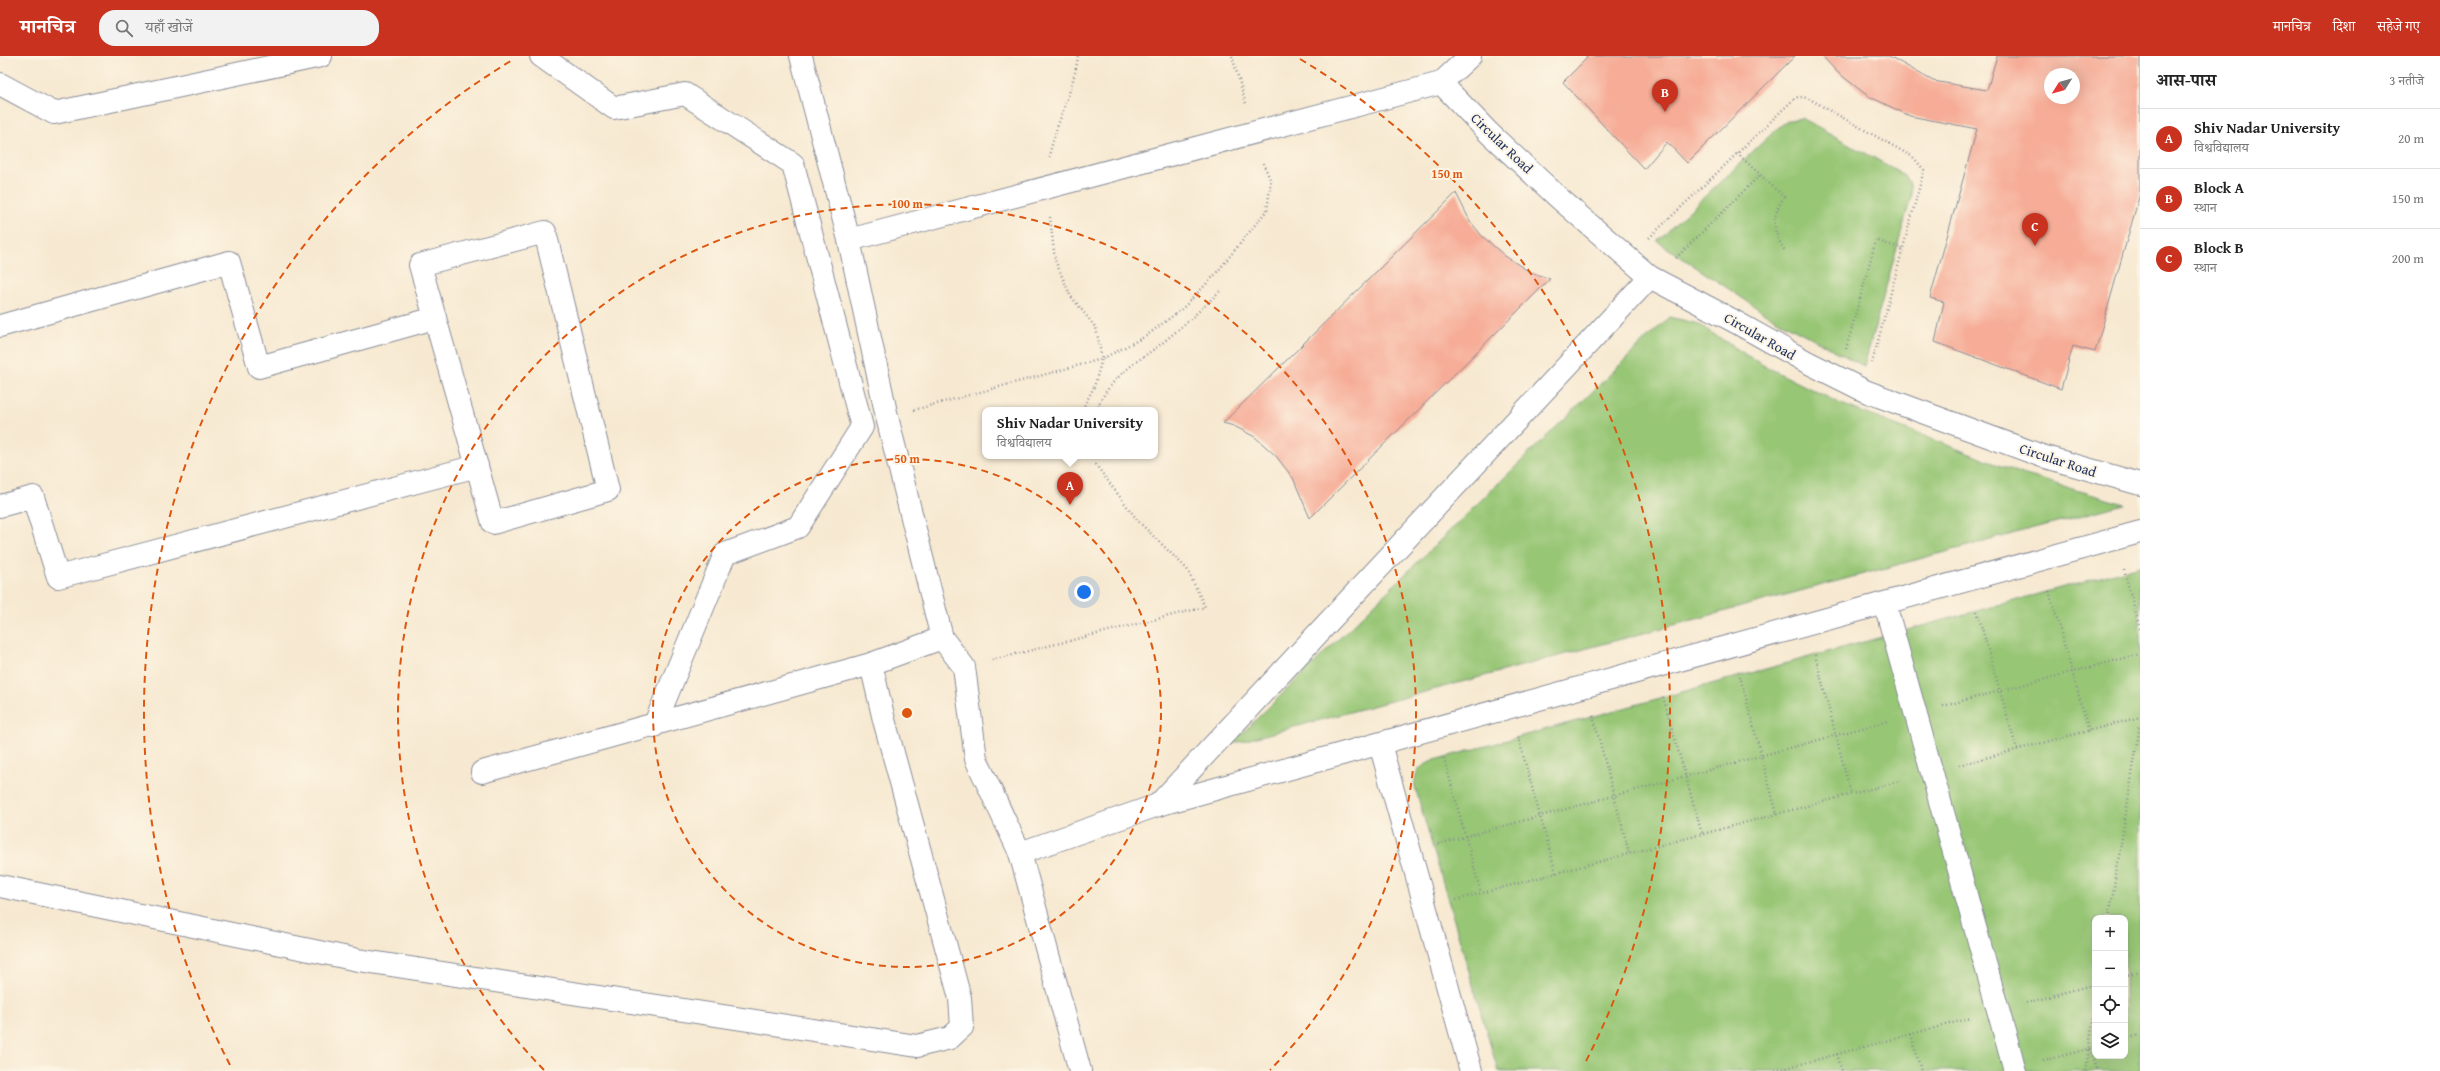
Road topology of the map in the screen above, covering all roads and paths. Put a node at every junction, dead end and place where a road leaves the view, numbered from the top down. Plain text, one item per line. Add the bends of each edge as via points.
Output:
1 (320, 56) edge
2 (541, 56) edge
3 (801, 56) edge
4 (1078, 56) edge
5 (1232, 56) edge
6 (1470, 56) edge
7 (1441, 83) junction
8 (0, 84) edge
9 (1254, 132) junction
10 (1737, 153) junction
11 (1760, 174) junction
12 (1057, 186) junction
13 (849, 240) junction
14 (1903, 249) junction
15 (1785, 251) dead end
16 (1629, 257) junction
17 (1673, 261) dead end
18 (1650, 277) junction
19 (1220, 291) dead end
20 (435, 318) junction
21 (0, 326) edge
22 (1845, 354) dead end
23 (1102, 358) junction
24 (1865, 391) junction
25 (1084, 407) edge
26 (1097, 407) edge
27 (887, 417) junction
28 (1095, 459) edge
29 (477, 466) junction
30 (2140, 484) edge
31 (0, 506) edge
32 (2140, 532) edge
33 (2124, 570) dead end
34 (2049, 591) dead end
35 (1885, 604) junction
36 (1977, 611) dead end
37 (2140, 628) edge
38 (942, 638) junction
39 (2140, 654) edge
40 (1815, 655) dead end
41 (871, 664) junction
42 (964, 667) junction
43 (2072, 672) junction
44 (1740, 676) dead end
45 (2000, 691) junction
46 (1662, 697) dead end
47 (1915, 714) junction
48 (1593, 716) dead end
49 (2140, 717) edge
50 (2140, 724) edge
51 (654, 726) junction
52 (2089, 731) junction
53 (1836, 736) junction
54 (1518, 737) dead end
55 (1380, 744) junction
56 (2017, 750) junction
57 (1761, 756) junction
58 (1444, 758) dead end
59 (482, 772) dead end
60 (1932, 773) junction
61 (1686, 776) junction
62 (1852, 794) junction
63 (1614, 796) junction
64 (1158, 805) junction
65 (1777, 814) junction
66 (1540, 816) junction
67 (1702, 834) junction
68 (1466, 836) junction
69 (1410, 852) junction
70 (1020, 853) junction
71 (1629, 853) junction
72 (1556, 874) junction
73 (0, 886) edge
74 (1481, 893) junction
75 (1456, 900) dead end
76 (2109, 915) edge
77 (2140, 972) edge
78 (2128, 975) edge
79 (2092, 985) edge
80 (1998, 1010) junction
81 (2093, 1023) edge
82 (1911, 1034) junction
83 (2140, 1034) edge
84 (2128, 1038) edge
85 (2089, 1048) junction
86 (2092, 1048) edge
87 (1837, 1054) junction
88 (2014, 1070) edge
89 (1080, 1071) edge
90 (1471, 1071) edge
91 (1775, 1071) edge
92 (1842, 1071) edge
93 (1921, 1071) edge
94 (2085, 1071) edge
95 (2096, 1071) edge

1 - 8 street via 54,113
2 - 51 street via 614,108 685,94 793,164 862,427 798,527 725,554
3 - 13 street
4 - 12 path via 1048,158
5 - 9 path
6 - 7 street
7 - 9 street
7 - 16 street, Circular Road via 1544,184
9 - 12 street
9 - 23 path via 1260,156 1271,181 1267,210 1214,276 1182,309 1146,336
10 - 11 path
10 - 14 path via 1785,106 1800,96 1913,157 1924,170
10 - 16 path
11 - 15 path via 1784,197 1774,218 1774,230
11 - 17 path
12 - 13 street
12 - 23 path via 1049,204 1055,260 1070,295 1096,328
13 - 27 street
14 - 22 path via 1876,240
14 - 24 path
16 - 18 street, Circular Road
18 - 24 street, Circular Road
18 - 64 street
19 - 26 path via 1193,318 1122,371
20 - 21 street via 259,367 229,262
20 - 29 street
20 - 29 street via 420,265 545,232 608,490 493,523
23 - 25 path via 1094,387
23 - 27 path
24 - 30 street, Circular Road via 2042,456
27 - 38 street
28 - 42 path via 1096,465 1138,521 1187,569 1205,607
29 - 31 street via 58,577 33,497
32 - 35 street
33 - 37 path
34 - 43 path
35 - 47 street
35 - 55 street
36 - 45 path
38 - 41 street
38 - 42 street
39 - 43 path
40 - 53 path
41 - 51 street
41 - 73 street via 960,998 962,1027 950,1038 917,1046 358,960
42 - 70 street via 976,759
43 - 45 path
43 - 52 path
44 - 57 path
45 - 47 path
45 - 56 path
46 - 61 path
47 - 53 path
47 - 60 street
48 - 63 path
49 - 52 path
50 - 76 path
51 - 59 street
52 - 56 path
53 - 57 path
53 - 62 path
54 - 66 path
55 - 64 street
55 - 69 street
56 - 60 path
57 - 61 path
57 - 65 path
58 - 68 path
60 - 62 path
60 - 80 street
61 - 63 path
61 - 67 path
62 - 65 path
63 - 66 path
63 - 71 path
64 - 70 street
65 - 67 path
66 - 68 path
66 - 72 path
67 - 71 path
68 - 69 path
68 - 74 path
69 - 90 street
70 - 89 street
71 - 72 path
72 - 74 path
74 - 75 path
77 - 78 path
79 - 80 path
80 - 82 path
80 - 88 street
81 - 85 path
82 - 87 path
82 - 93 path
83 - 84 path
85 - 86 path
85 - 88 path
85 - 94 path
85 - 95 path
87 - 91 path
87 - 92 path

